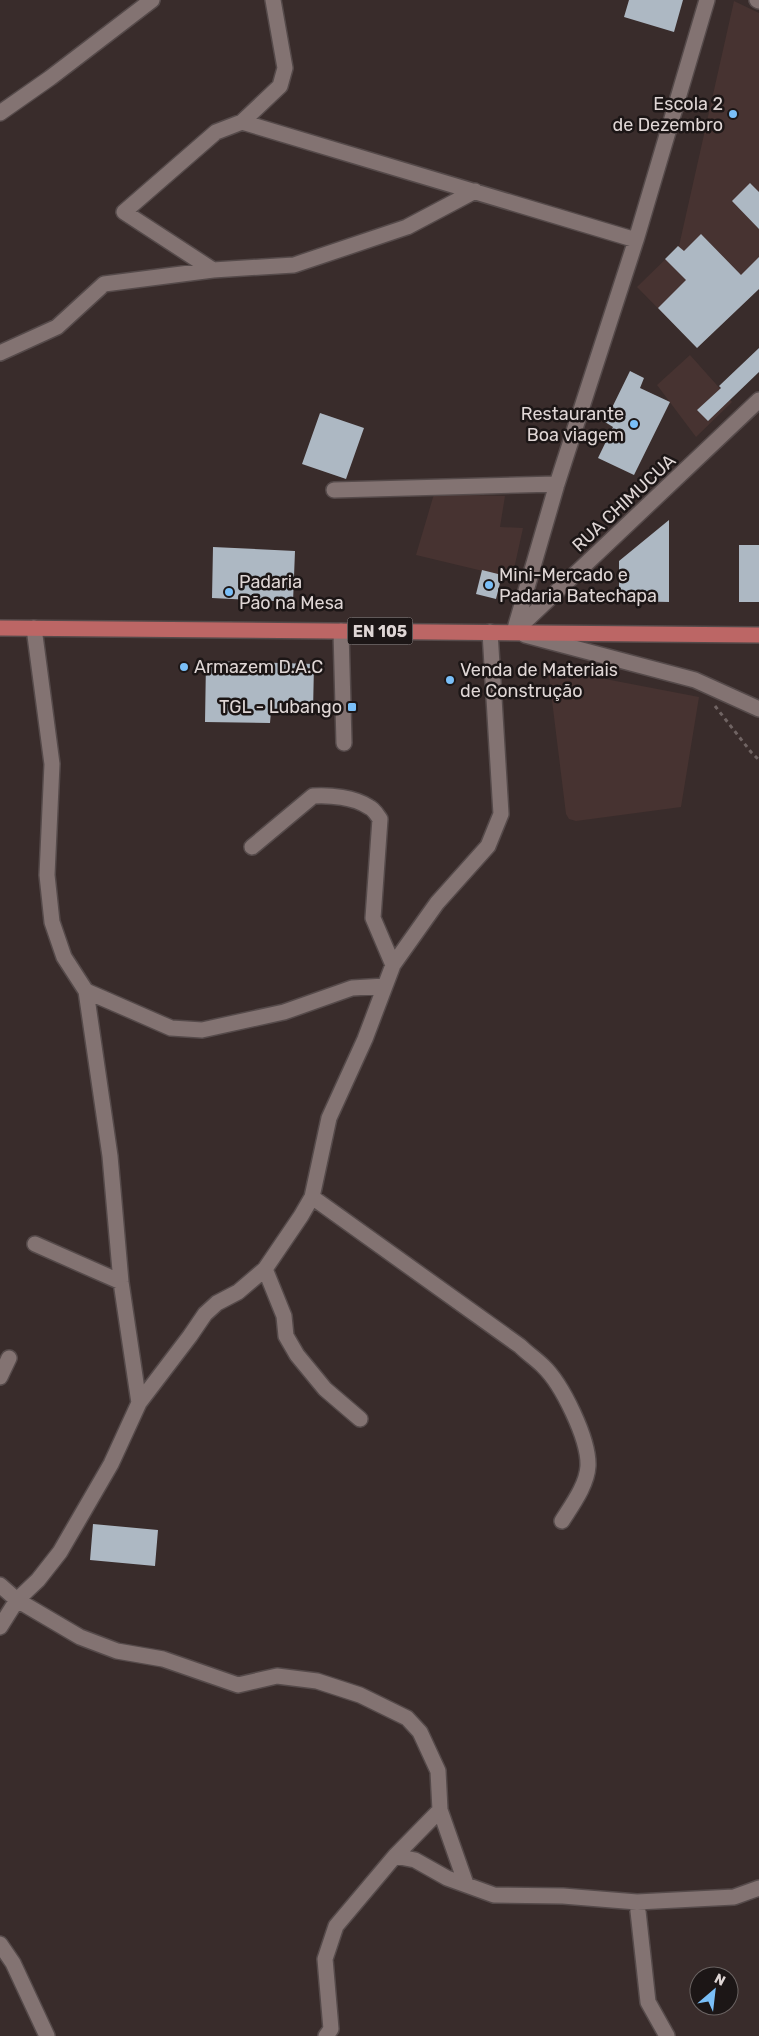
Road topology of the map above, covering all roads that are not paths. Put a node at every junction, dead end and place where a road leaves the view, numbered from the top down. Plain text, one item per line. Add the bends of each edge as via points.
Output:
1 (152, 0) edge
2 (273, 0) edge
3 (706, 0) edge
4 (0, 113) edge
5 (242, 122) junction
6 (475, 191) junction
7 (636, 240) junction
8 (213, 270) junction
9 (0, 353) edge
10 (759, 400) edge
11 (557, 484) junction
12 (334, 490) dead end
13 (0, 628) edge
14 (34, 628) junction
15 (341, 631) junction
16 (490, 632) junction
17 (514, 632) junction
18 (759, 635) edge
19 (759, 709) edge
20 (344, 743) dead end
21 (252, 847) dead end
22 (393, 966) junction
23 (385, 986) junction
24 (86, 991) junction
25 (312, 1197) junction
26 (34, 1244) dead end
27 (265, 1269) junction
28 (121, 1282) junction
29 (8, 1358) dead end
30 (0, 1377) edge
31 (139, 1403) junction
32 (360, 1419) dead end
33 (562, 1521) dead end
34 (0, 1585) edge
35 (17, 1600) junction
36 (0, 1627) edge
37 (440, 1810) junction
38 (395, 1856) junction
39 (466, 1884) junction
40 (759, 1888) edge
41 (637, 1902) junction
42 (0, 1944) edge
43 (47, 2036) edge
44 (326, 2036) edge
45 (668, 2036) edge

1 - 4 street
2 - 5 street via 285,68 280,86
3 - 7 street
5 - 6 street
5 - 8 street via 216,132 124,212
6 - 7 street
6 - 8 street via 407,227 294,265
7 - 11 street
8 - 9 street via 104,284 57,327
10 - 17 street, RUA CHIMUCUA
11 - 12 street
11 - 17 street
13 - 14 main road, EN 105
14 - 15 main road, EN 105
14 - 24 street via 52,764 47,875 52,922 64,957
15 - 16 main road, EN 105
15 - 20 street
16 - 17 main road, EN 105
16 - 22 street via 501,814 488,846 437,903
17 - 18 main road, EN 105
17 - 19 street via 695,680
21 - 22 street via 313,796 357,801 371,807 380,819 373,918
22 - 23 street
23 - 24 street via 352,988 284,1012 202,1030 171,1028
23 - 25 street via 329,1118
24 - 28 street via 110,1156
25 - 27 street
25 - 33 street via 520,1346 544,1367 563,1393 581,1429 588,1466 581,1490
26 - 28 street
27 - 31 street via 205,1314
27 - 32 street via 284,1316 286,1336 297,1355 325,1389
28 - 31 street
29 - 30 street
31 - 35 street via 111,1464 60,1552
34 - 35 street
35 - 36 street
35 - 37 street via 80,1637 117,1651 163,1658 238,1685 277,1676 316,1681 360,1695 408,1718 420,1732 438,1771
37 - 38 street
37 - 39 street
38 - 39 street via 415,1860 447,1878
38 - 44 street via 336,1926 325,1959 331,2029
39 - 41 street via 494,1895
40 - 41 street via 734,1897
41 - 45 street via 648,2002
42 - 43 street via 13,1963

